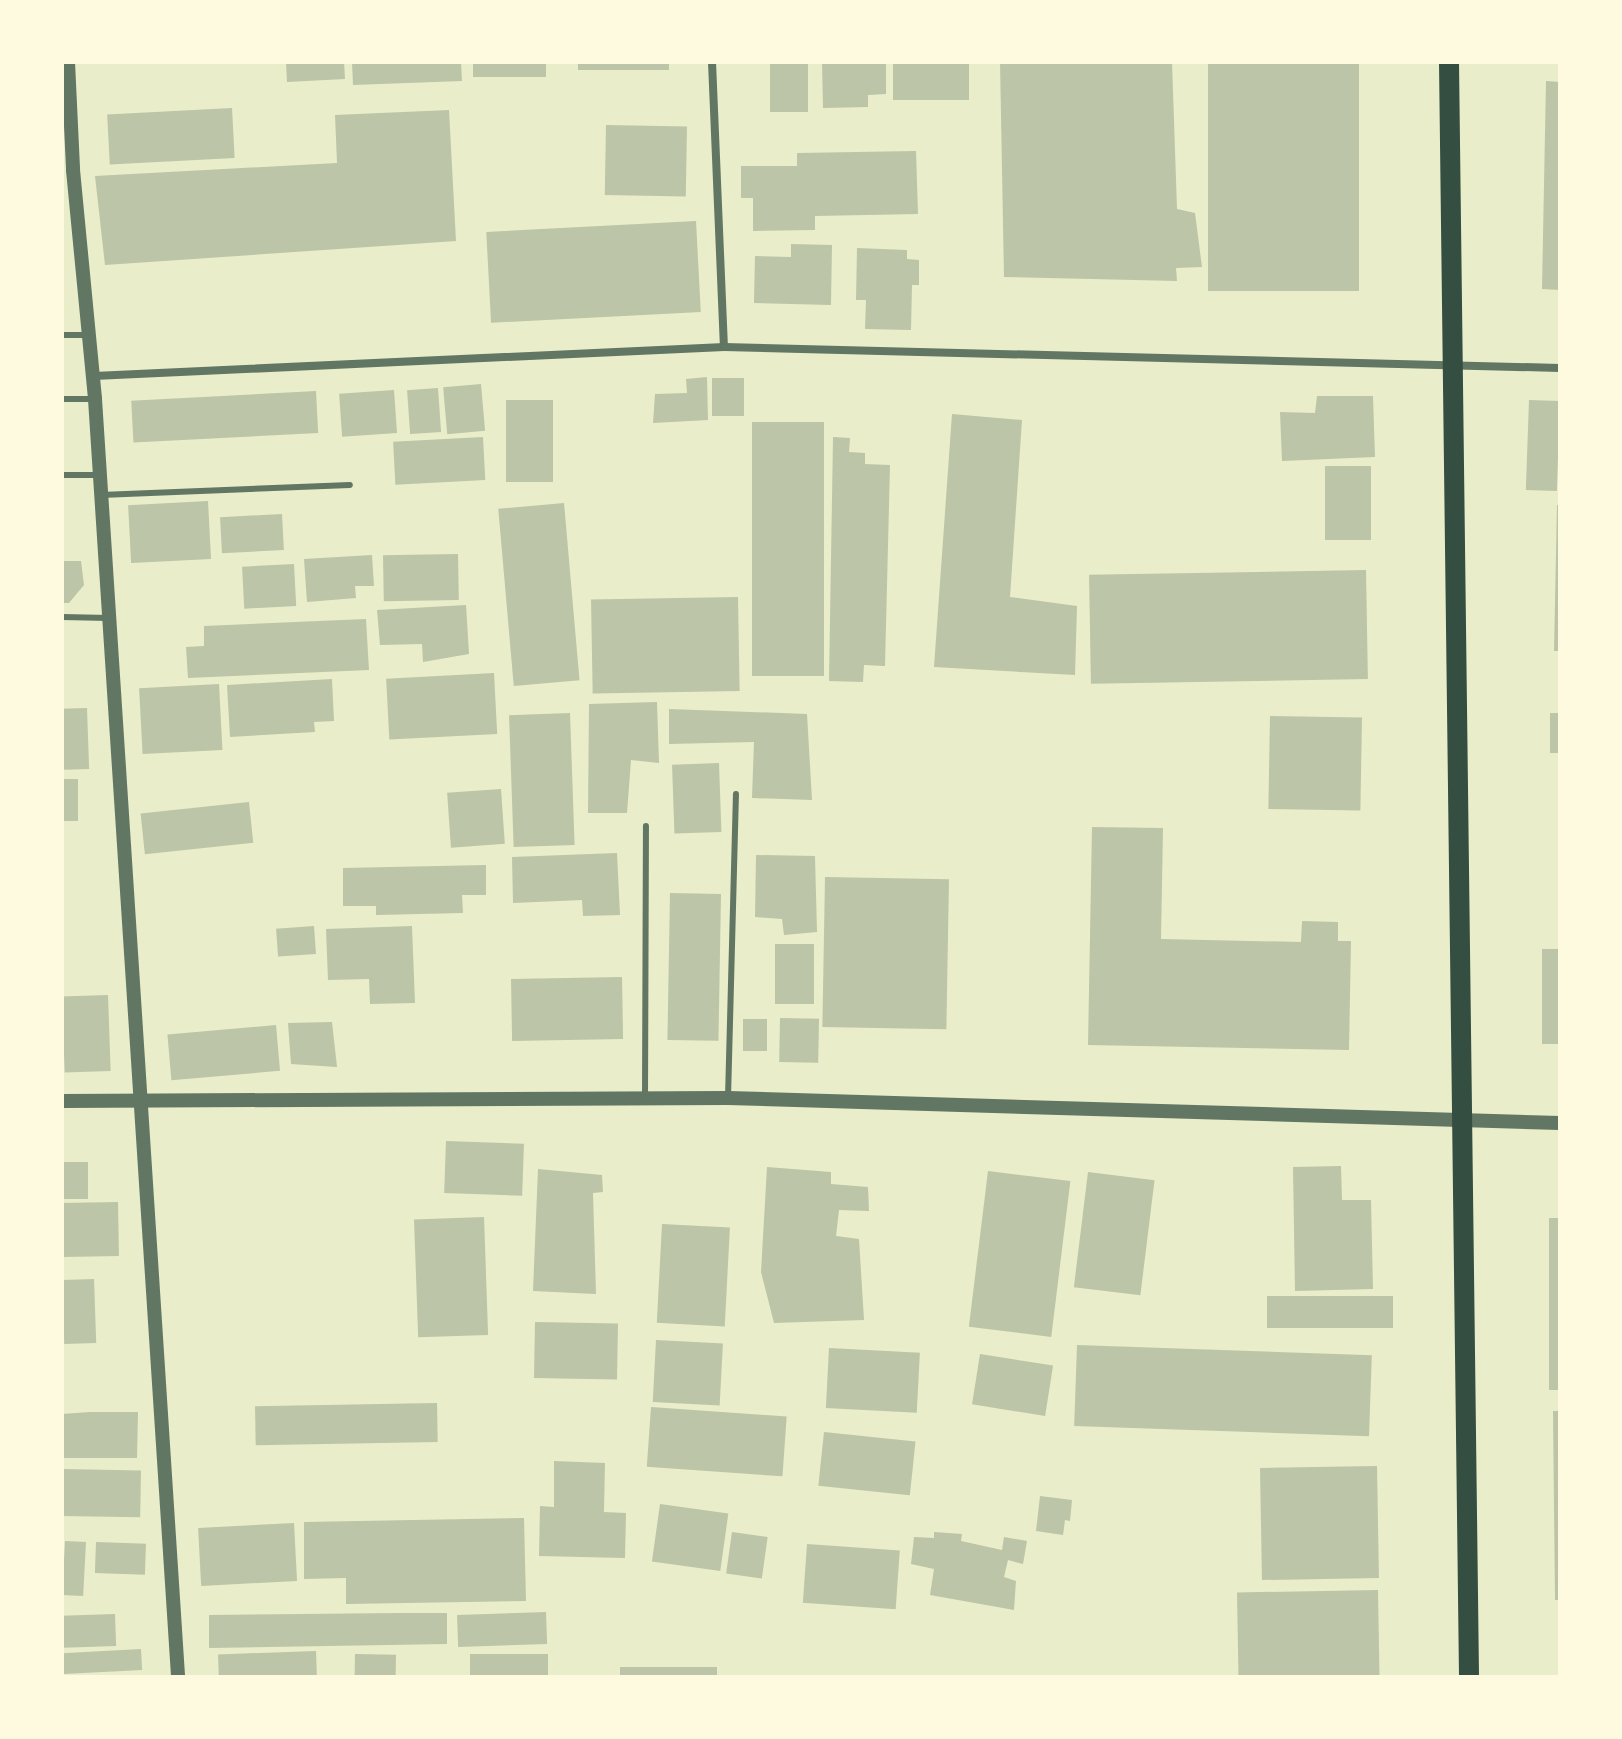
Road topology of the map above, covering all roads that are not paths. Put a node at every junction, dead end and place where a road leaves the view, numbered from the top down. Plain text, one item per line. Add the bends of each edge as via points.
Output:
1 (712, 62) edge
2 (1449, 62) edge
3 (66, 69) edge
4 (68, 170) edge
5 (62, 335) edge
6 (90, 335) junction
7 (724, 347) junction
8 (1451, 366) junction
9 (1560, 368) edge
10 (94, 376) junction
11 (62, 399) edge
12 (95, 399) junction
13 (62, 475) edge
14 (100, 475) junction
15 (350, 485) dead end
16 (101, 495) junction
17 (62, 617) edge
18 (109, 618) junction
19 (736, 794) dead end
20 (646, 826) dead end
21 (728, 1098) junction
22 (645, 1099) junction
23 (62, 1101) edge
24 (139, 1102) junction
25 (1462, 1120) junction
26 (1560, 1123) edge
27 (178, 1677) edge
28 (1469, 1677) edge

1 - 7 street
2 - 8 main road
3 - 4 street
4 - 6 street
5 - 6 lane
6 - 10 street
7 - 8 street
7 - 10 street
8 - 9 street
8 - 25 main road
10 - 12 street
11 - 12 lane
12 - 14 street
13 - 14 lane
14 - 16 street
15 - 16 lane
16 - 18 street
17 - 18 lane
18 - 24 street
19 - 21 lane
20 - 22 lane
21 - 22 street
21 - 25 street
22 - 24 street
23 - 24 street
24 - 27 street
25 - 26 street
25 - 28 main road

